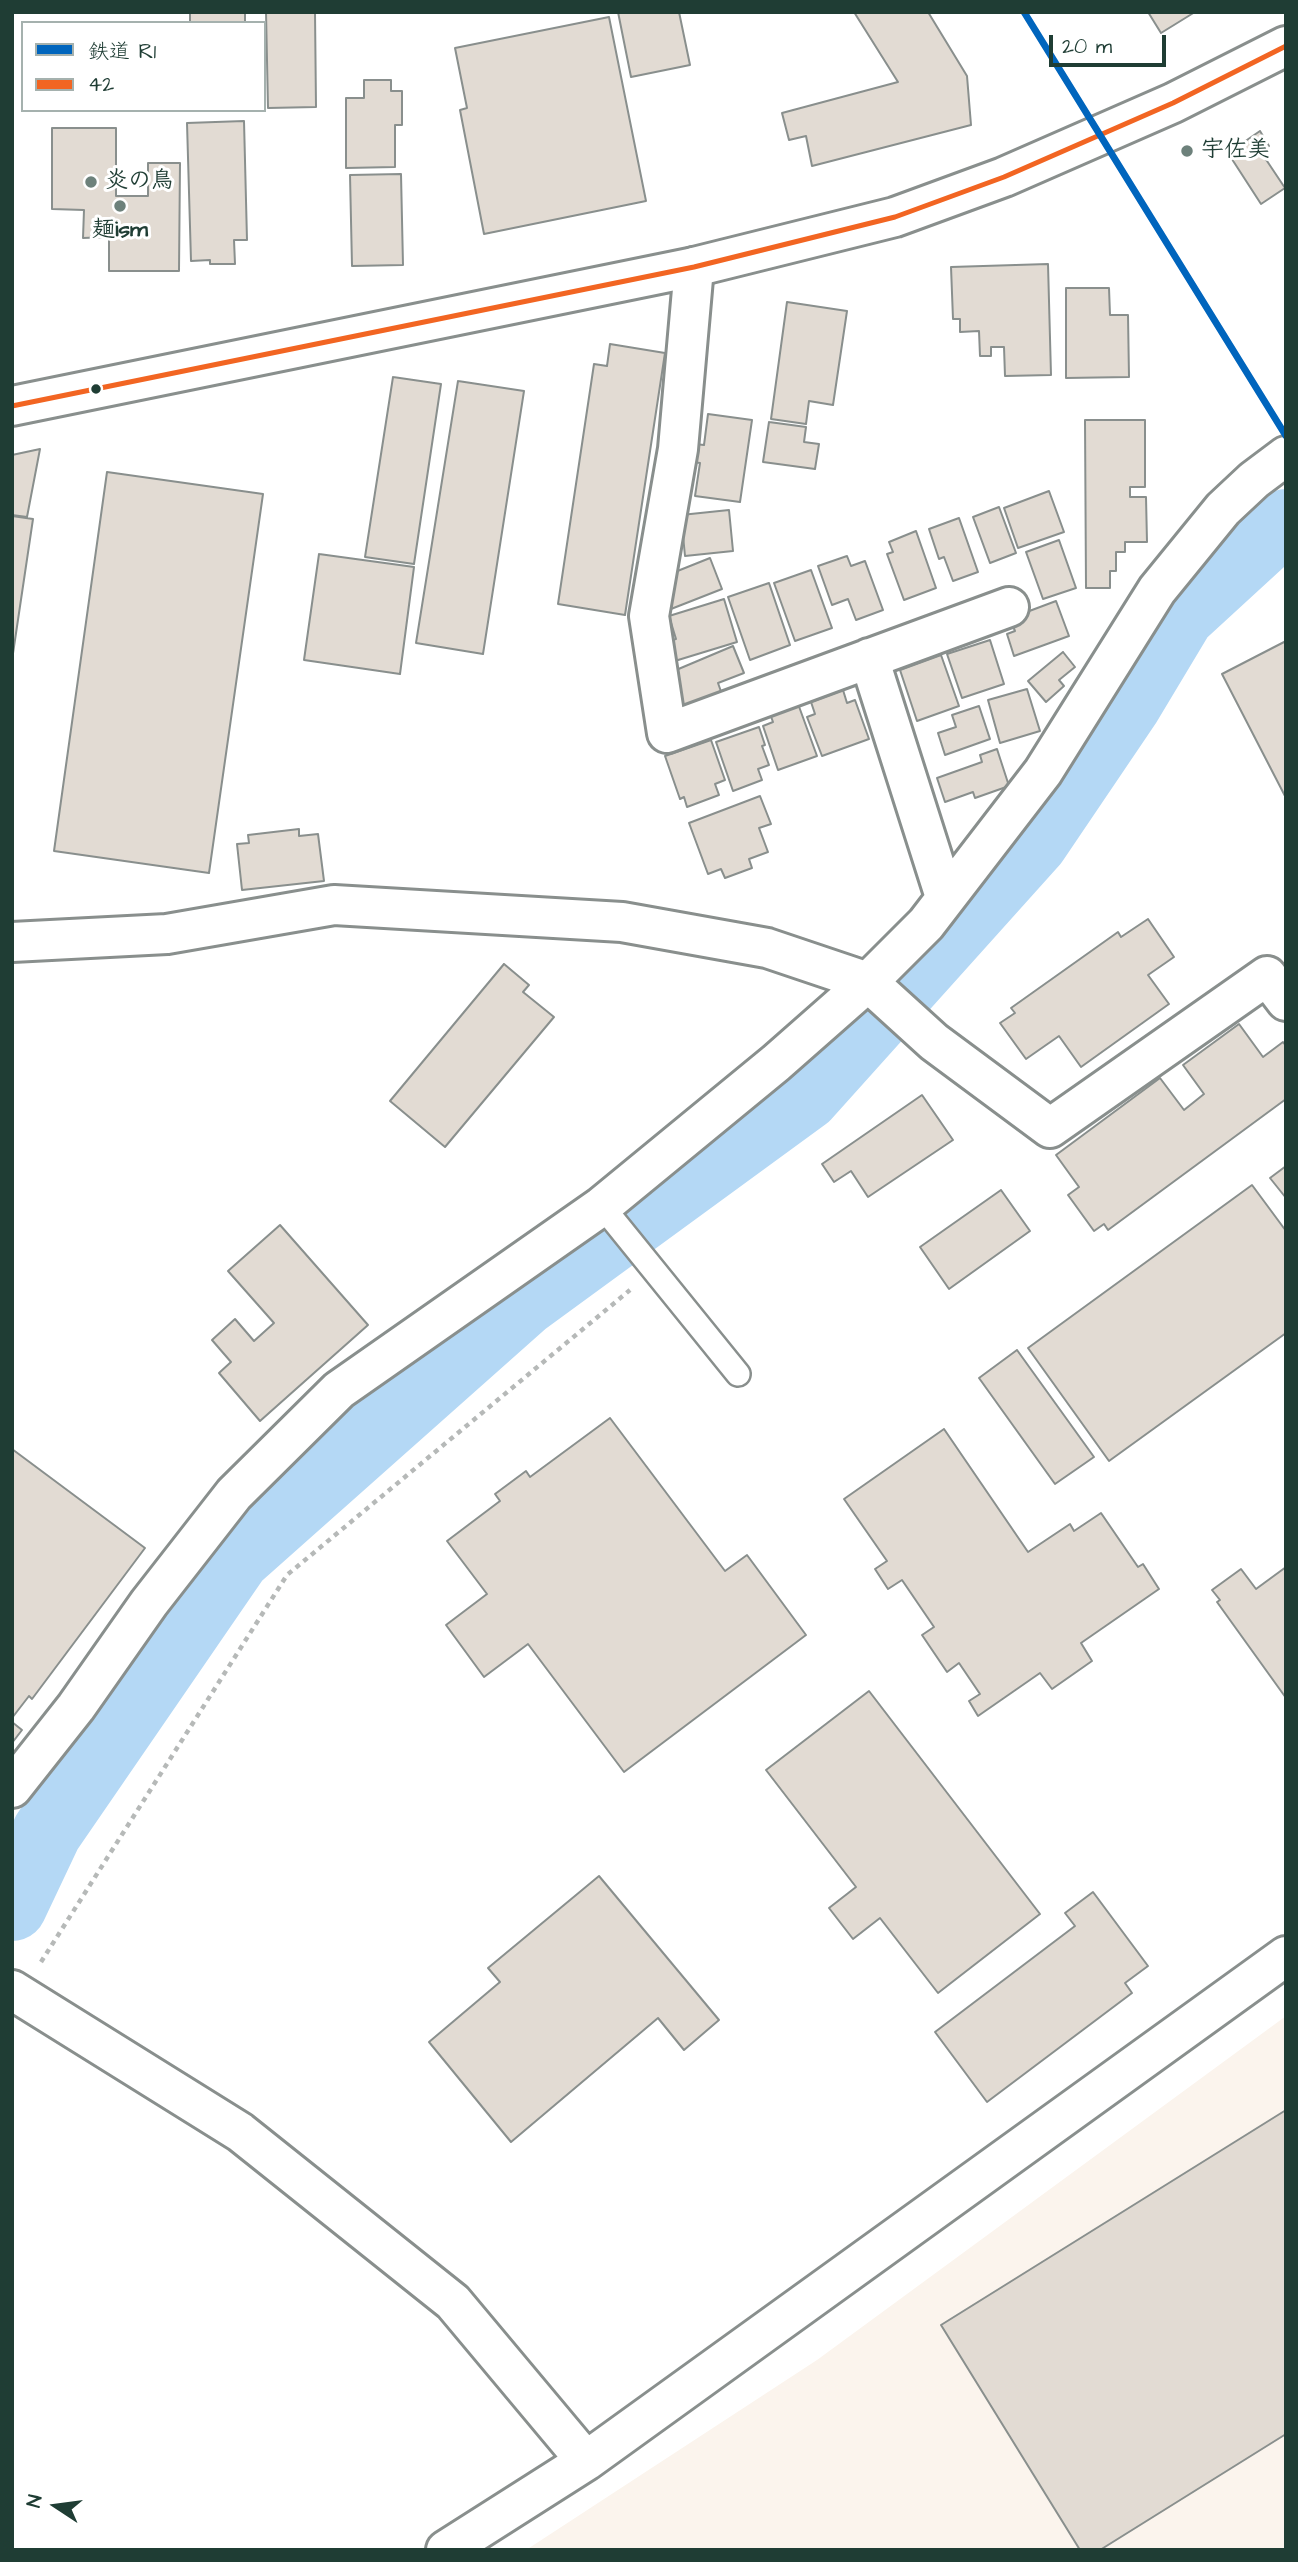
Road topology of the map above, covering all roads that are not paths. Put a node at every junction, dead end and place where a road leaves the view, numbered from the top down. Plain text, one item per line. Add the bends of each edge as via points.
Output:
1 (1286, 46) edge
2 (694, 267) junction
3 (12, 406) edge
4 (1286, 456) edge
5 (1009, 607) dead end
6 (869, 658) junction
7 (945, 897) junction
8 (12, 942) edge
9 (886, 998) junction
10 (1286, 1001) edge
11 (602, 1206) junction
12 (738, 1374) dead end
13 (12, 1788) edge
14 (1286, 1956) edge
15 (16, 1992) edge
16 (586, 2461) junction
17 (446, 2550) edge

1 - 2 street via 1173,103 992,182 895,217
2 - 3 street
2 - 6 street via 678,449 649,616 667,733
4 - 7 street via 1223,509 1157,590 1043,772
5 - 6 street
6 - 7 street
7 - 9 street
8 - 9 street via 167,934 334,905 622,922 766,948
9 - 10 street via 934,1042 1050,1128 1268,976
9 - 11 street via 776,1063
11 - 12 lane
11 - 13 street via 329,1399 234,1494
14 - 16 street
15 - 16 street via 240,2132 453,2302
16 - 17 street

